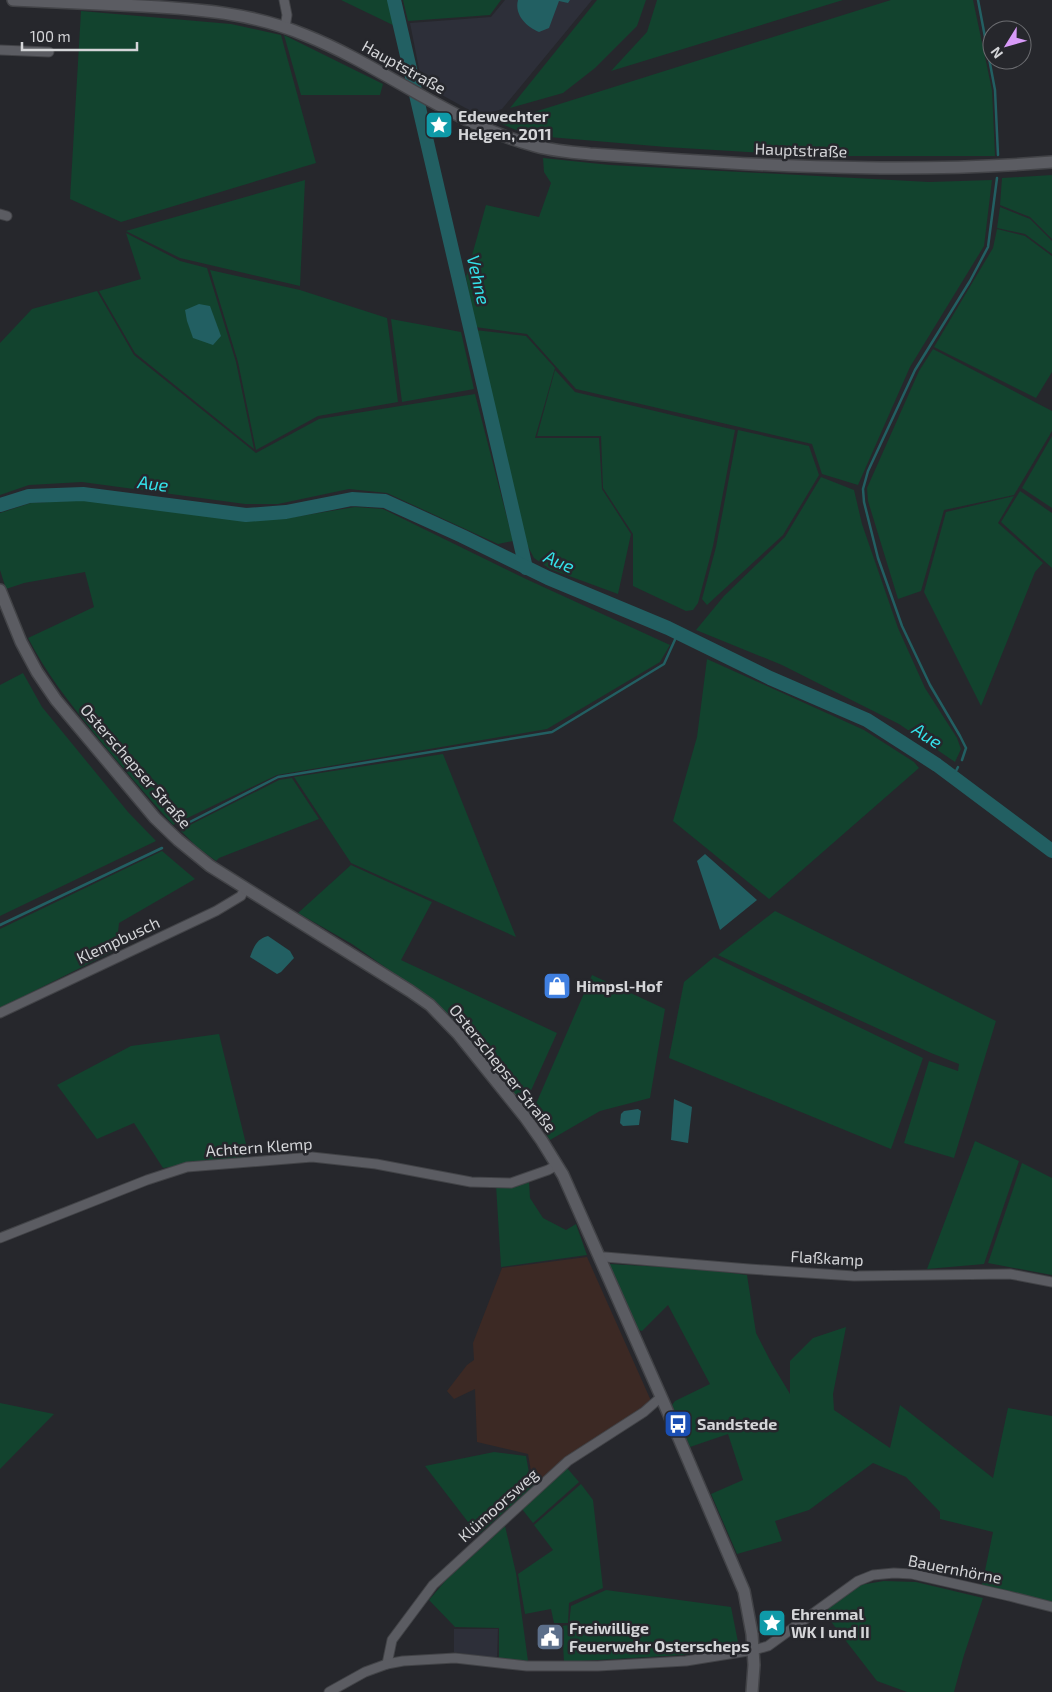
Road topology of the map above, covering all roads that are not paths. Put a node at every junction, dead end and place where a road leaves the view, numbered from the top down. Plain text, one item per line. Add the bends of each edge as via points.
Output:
1 (13, 0) edge
2 (284, 0) edge
3 (285, 27) junction
4 (0, 50) edge
5 (49, 52) dead end
6 (1052, 162) edge
7 (0, 590) edge
8 (245, 888) junction
9 (0, 1013) edge
10 (558, 1165) junction
11 (0, 1238) edge
12 (600, 1258) junction
13 (1052, 1282) edge
14 (661, 1397) junction
15 (1052, 1607) edge
16 (754, 1650) junction
17 (387, 1664) junction
18 (329, 1692) edge
19 (752, 1692) edge

1 - 3 main road, Hauptstraße via 198,10 239,15
2 - 3 street
3 - 6 main road, Hauptstraße via 326,44 488,130 533,146 610,156 766,165 929,169
4 - 5 street
7 - 8 main road, Osterschepser Straße via 26,653 62,707 155,818 210,866
8 - 9 street, Klempbusch via 241,896 216,911
8 - 10 main road, Osterschepser Straße via 430,1005 459,1035
10 - 11 street, Achtern Klemp via 511,1183 471,1182 376,1164 312,1157 188,1167
10 - 12 main road, Osterschepser Straße
12 - 13 street, Flaßkamp via 854,1276 1010,1274
12 - 14 main road, Osterschepser Straße
14 - 16 main road, Osterschepser Straße via 744,1591
14 - 17 street, Klümoorsweg via 644,1412 568,1461 433,1585 392,1640
15 - 16 street, Bauernhörne via 912,1574 873,1575 847,1588 768,1646
16 - 17 street, Bauernhörne via 686,1661 598,1666 527,1666 455,1658
16 - 19 main road, Osterschepser Straße
17 - 18 street, Bauernhörne via 364,1672

